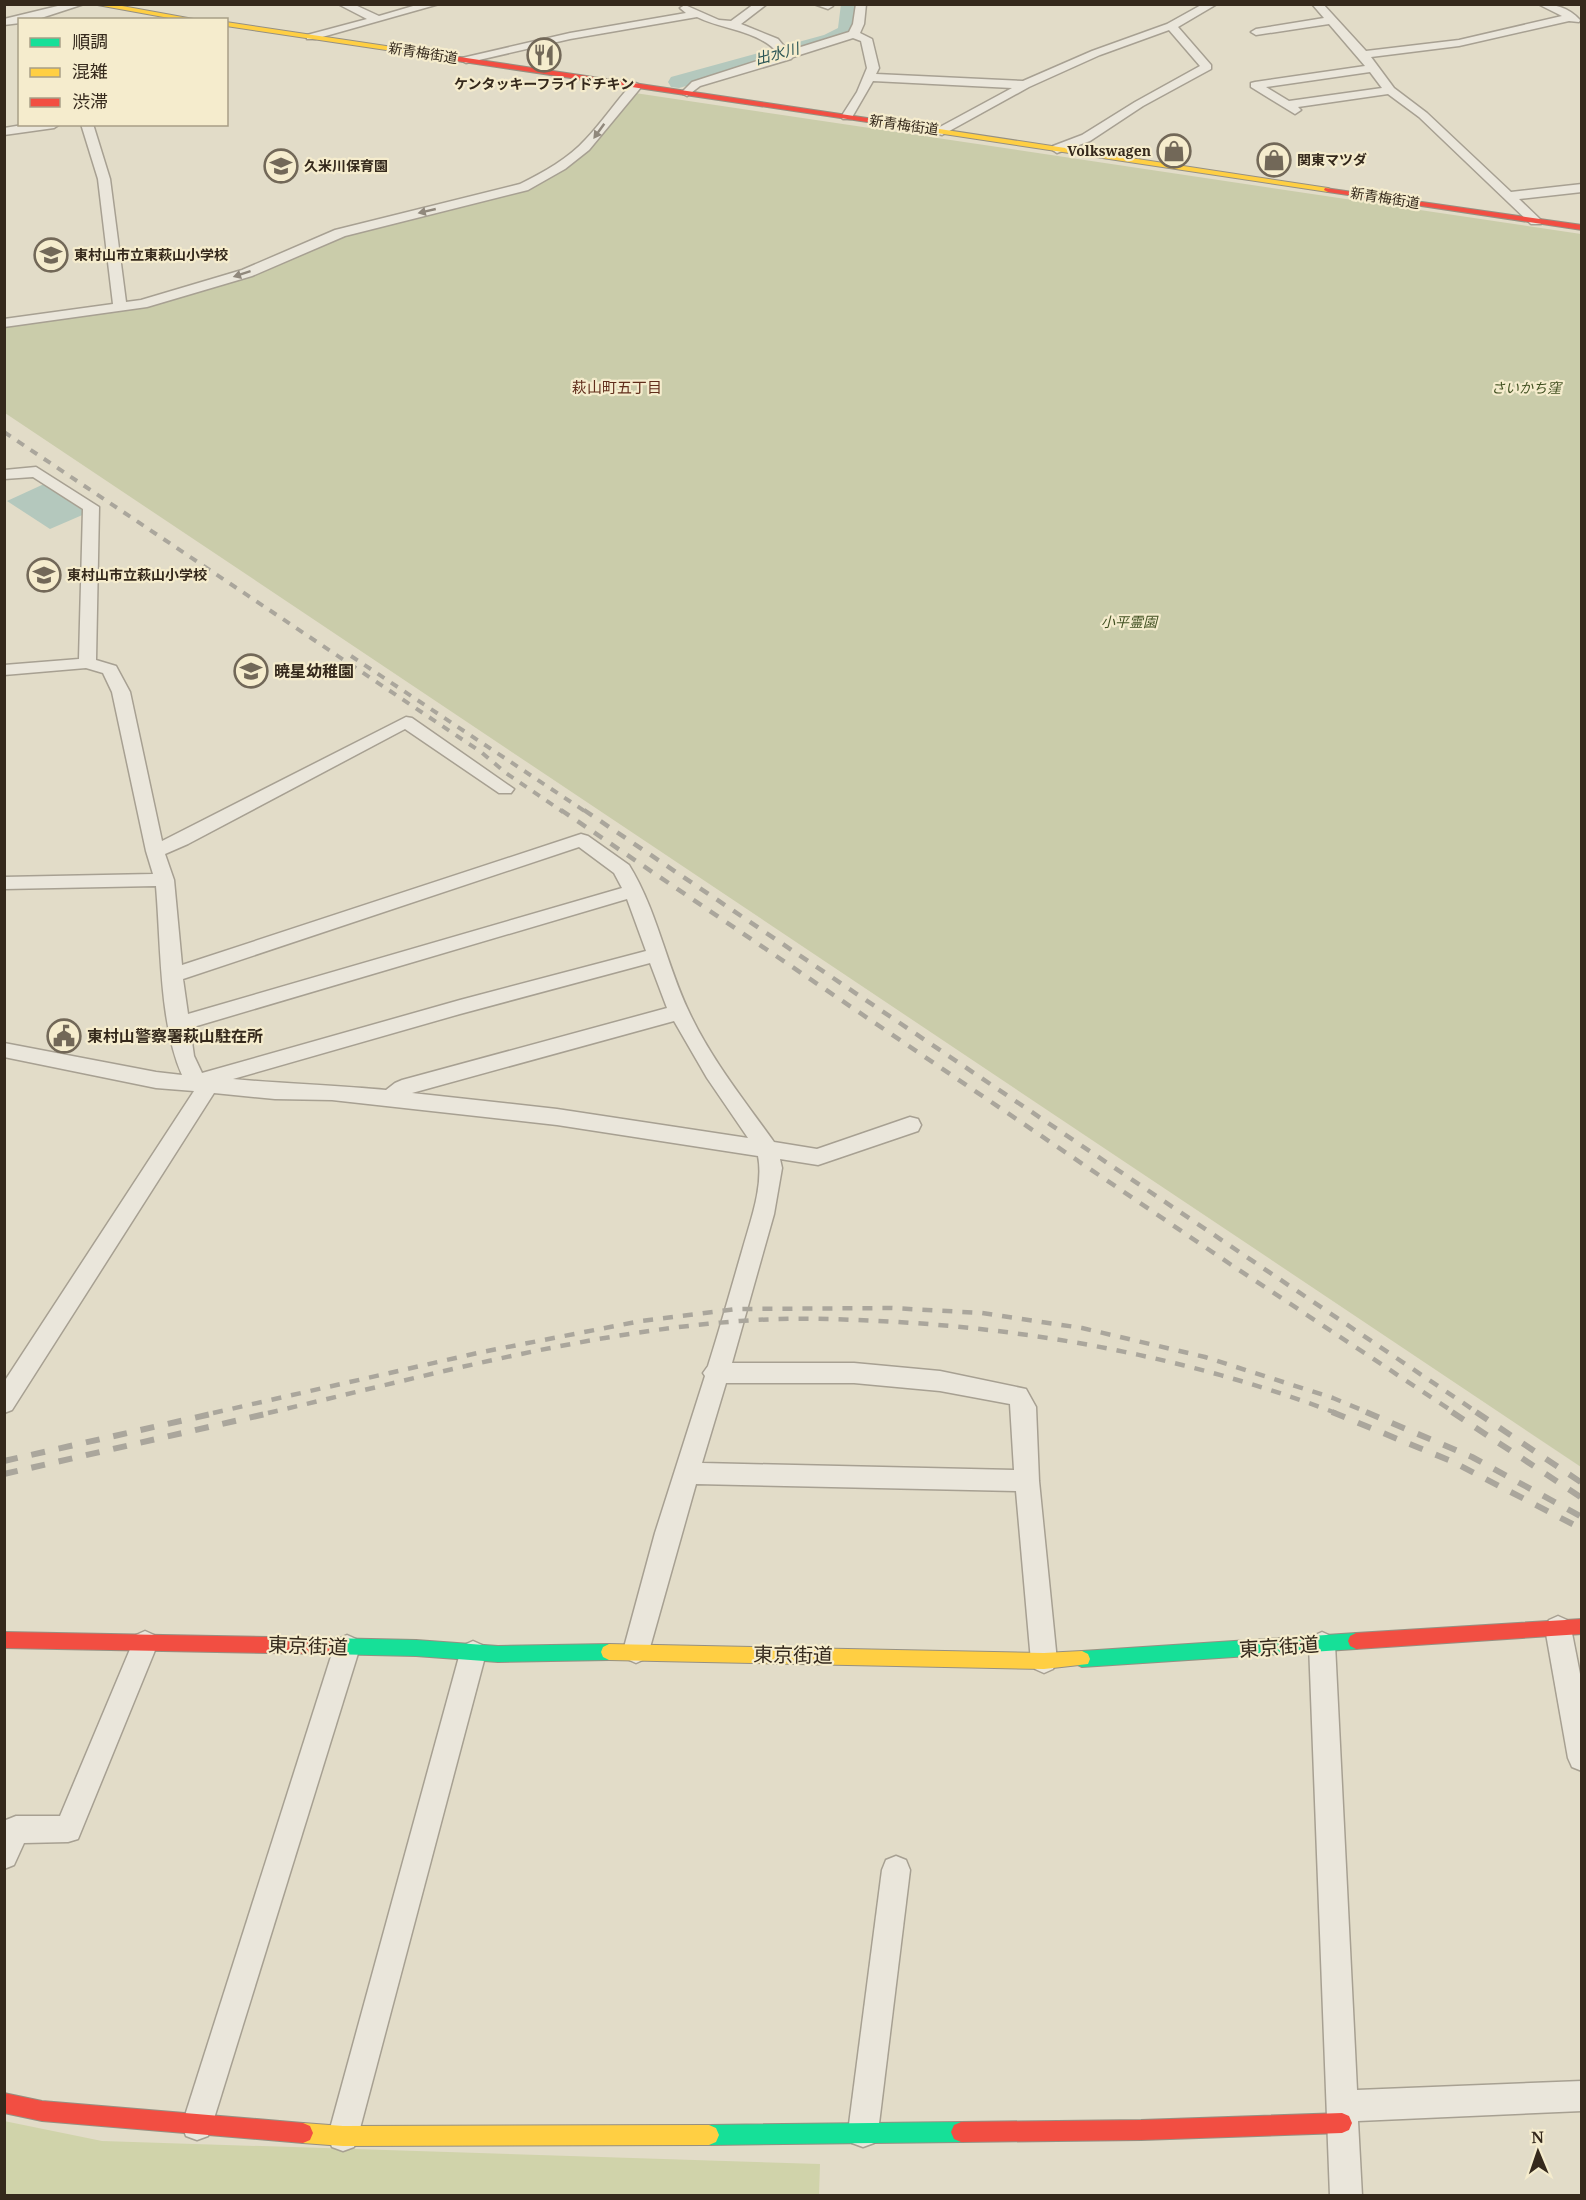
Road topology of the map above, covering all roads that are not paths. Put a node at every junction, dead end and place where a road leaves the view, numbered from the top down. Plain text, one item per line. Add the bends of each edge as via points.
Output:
1 (79, 4) edge
2 (95, 4) edge
3 (343, 4) edge
4 (434, 4) edge
5 (677, 4) edge
6 (762, 4) edge
7 (861, 4) edge
8 (1212, 4) edge
9 (1317, 4) edge
10 (1543, 4) edge
11 (30, 11) edge
12 (698, 14) junction
13 (1571, 17) junction
14 (183, 18) edge
15 (375, 18) junction
16 (1332, 20) junction
17 (4, 22) edge
18 (228, 24) edge
19 (1581, 24) edge
20 (733, 25) junction
21 (1172, 26) junction
22 (853, 34) junction
23 (311, 37) junction
24 (1273, 44) dead end
25 (784, 54) junction
26 (1363, 55) junction
27 (466, 60) junction
28 (1373, 68) junction
29 (871, 77) junction
30 (1025, 85) junction
31 (636, 86) junction
32 (1390, 90) junction
33 (687, 93) junction
34 (847, 117) junction
35 (42, 126) edge
36 (88, 126) edge
37 (942, 131) junction
38 (4, 132) edge
39 (1057, 149) junction
40 (1581, 188) edge
41 (1510, 196) junction
42 (1536, 221) junction
43 (1581, 228) edge
44 (120, 307) junction
45 (4, 323) edge
46 (4, 475) edge
47 (87, 663) junction
48 (4, 670) edge
49 (505, 789) dead end
50 (155, 851) junction
51 (165, 880) junction
52 (4, 883) edge
53 (633, 891) junction
54 (658, 954) junction
55 (174, 975) junction
56 (679, 1012) junction
57 (178, 1024) junction
58 (4, 1050) edge
59 (202, 1083) junction
60 (390, 1098) junction
61 (910, 1125) dead end
62 (767, 1149) junction
63 (715, 1373) junction
64 (4, 1403) edge
65 (687, 1473) junction
66 (1027, 1481) junction
67 (1570, 1627) edge
68 (4, 1640) edge
69 (145, 1643) junction
70 (1322, 1644) junction
71 (347, 1647) junction
72 (636, 1651) junction
73 (473, 1653) junction
74 (1044, 1661) junction
75 (1581, 1758) edge
76 (4, 1855) edge
77 (896, 1870) dead end
78 (1581, 2096) edge
79 (4, 2103) edge
80 (1342, 2115) junction
81 (197, 2125) junction
82 (863, 2132) junction
83 (344, 2136) junction
84 (1346, 2196) edge

1 - 11 street
2 - 14 main road
3 - 15 street
4 - 15 street
5 - 12 street
6 - 20 street
7 - 22 street via 859,25
8 - 21 street
9 - 16 street
10 - 13 street
11 - 17 street
12 - 20 street
12 - 27 street via 570,36
13 - 19 street
13 - 26 street via 1459,43
15 - 23 street
16 - 24 street via 1253,30
16 - 26 street
18 - 23 main road, 新青梅街道
20 - 25 street via 774,41
21 - 30 street via 1096,52
21 - 39 street via 1208,67 1086,138
22 - 25 street
22 - 29 street via 866,39 873,68
23 - 27 main road, 新青梅街道
25 - 33 street via 696,84
26 - 28 street
27 - 31 main road, 新青梅街道
28 - 32 street
28 - 32 street via 1255,85 1291,108
29 - 30 street
29 - 34 street
30 - 37 street
31 - 33 main road, 新青梅街道
31 -> 44 street via 592,140 548,175 524,187 349,231 247,273
32 - 41 street via 1423,115
33 - 34 main road, 新青梅街道
34 - 37 main road, 新青梅街道
35 - 38 street
36 - 44 street via 104,179
37 - 39 main road, 新青梅街道
39 - 42 main road, 新青梅街道
40 - 41 street
41 - 42 street
42 - 43 main road, 新青梅街道
44 - 45 street
46 - 47 street via 36,472 91,507
47 - 48 street
47 - 50 street via 110,670 121,692
49 - 50 street via 406,722
50 - 51 street
51 - 52 street
51 - 55 street
53 - 54 street
53 - 55 street via 622,869 581,840
53 - 57 street
54 - 56 street
54 - 59 street
55 - 57 street
56 - 60 street via 402,1088
56 - 62 street via 714,1073
57 - 59 street via 184,1056
58 - 59 street via 156,1080
59 - 60 street
59 - 64 street
60 - 62 street via 557,1117
61 - 62 street via 818,1157
62 - 63 street via 771,1168 763,1214
63 - 65 street
63 - 66 street via 854,1373 940,1382 1018,1396 1024,1407
65 - 66 street
65 - 72 street
66 - 74 street
67 - 70 main road, 東京街道
67 - 75 street
68 - 69 main road, 東京街道
69 - 71 main road, 東京街道
69 - 76 street via 68,1829 16,1830
70 - 74 main road, 東京街道
70 - 80 street
71 - 73 main road, 東京街道
71 - 81 street
72 - 73 main road, 東京街道
72 - 74 main road, 東京街道
73 - 83 street
77 - 82 street
78 - 80 street
79 - 81 main road via 42,2111
80 - 82 main road via 1141,2130
80 - 84 street
81 - 83 main road
82 - 83 main road

